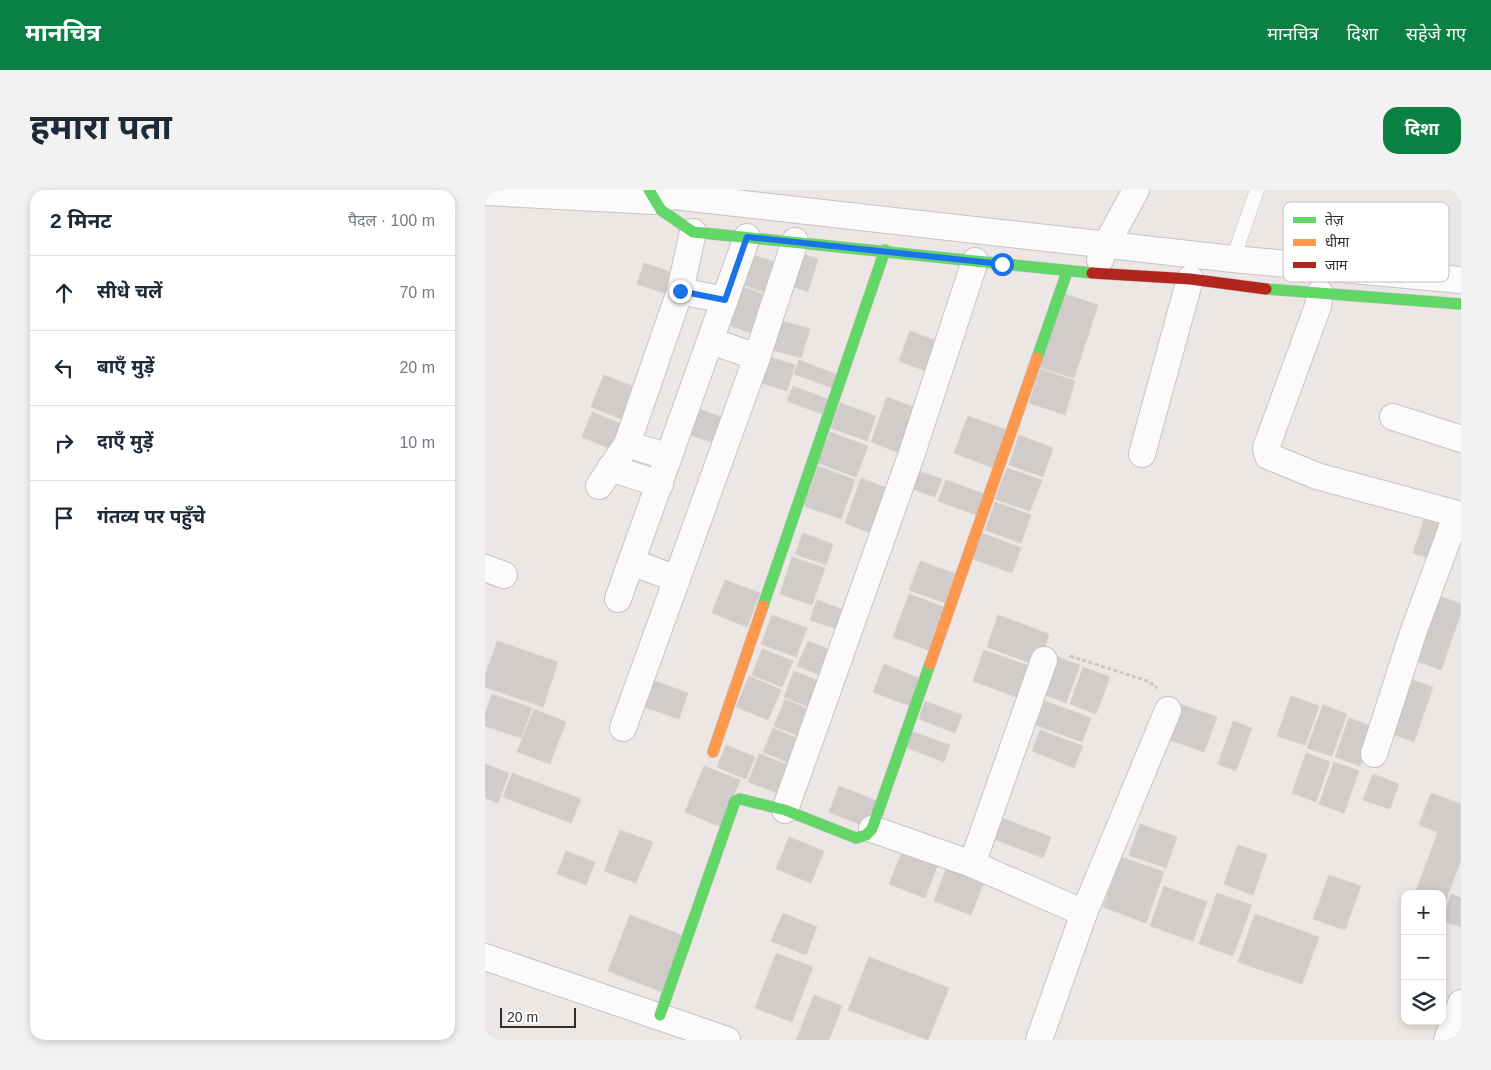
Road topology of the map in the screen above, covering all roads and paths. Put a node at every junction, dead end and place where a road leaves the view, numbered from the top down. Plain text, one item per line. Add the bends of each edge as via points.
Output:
1 (1136, 190) edge
2 (1257, 190) edge
3 (485, 192) edge
4 (661, 194) edge
5 (693, 232) junction
6 (747, 237) junction
7 (795, 241) junction
8 (1106, 245) junction
9 (885, 250) junction
10 (1233, 259) junction
11 (975, 261) junction
12 (1283, 264) edge
13 (1067, 272) junction
14 (1095, 273) junction
15 (1189, 279) junction
16 (680, 291) junction
17 (1320, 293) junction
18 (725, 300) junction
19 (1461, 304) edge
20 (711, 341) junction
21 (757, 356) junction
22 (1393, 417) dead end
23 (1461, 439) edge
24 (627, 444) junction
25 (1142, 454) dead end
26 (669, 457) junction
27 (659, 484) junction
28 (1459, 515) edge
29 (631, 562) junction
30 (677, 578) junction
31 (618, 598) dead end
32 (1044, 660) joint
33 (1168, 710) joint
34 (623, 728) dead end
35 (713, 752) dead end
36 (1374, 754) dead end
37 (785, 810) junction
38 (872, 829) junction
39 (972, 864) junction
40 (1084, 913) junction
41 (485, 957) edge
42 (1461, 1004) edge
43 (660, 1016) junction
44 (727, 1040) edge
45 (1039, 1040) edge
46 (1447, 1040) edge

1 - 8 street
2 - 10 lane
3 - 4 street
4 - 5 street via 659,210
4 - 8 street
5 - 6 street
5 - 16 street
6 - 7 street
6 - 18 street
7 - 9 street
7 - 21 street
8 - 10 street
8 - 14 street
9 - 11 street
9 - 35 street
10 - 12 street
11 - 13 street
11 - 37 street via 911,456
13 - 14 street
13 - 38 street
14 - 15 street
15 - 17 street
15 - 25 street
16 - 18 street
16 - 24 street
17 - 19 street
17 - 28 street via 1267,448 1268,456 1317,476
18 - 20 street
20 - 21 street
20 - 26 street
21 - 30 street
22 - 23 street
24 - 26 street
24 - 27 street via 605,477
26 - 27 street
27 - 29 street
28 - 36 street via 1413,633
29 - 30 street
29 - 31 street
30 - 34 street
32 - 33 path via 1048,653 1055,651 1148,681 1163,692
32 - 39 street
33 - 40 street
37 - 38 street via 856,838
37 - 43 street via 739,799 733,803
38 - 39 street
39 - 40 street
40 - 45 street
41 - 43 street
42 - 46 street
43 - 44 street

